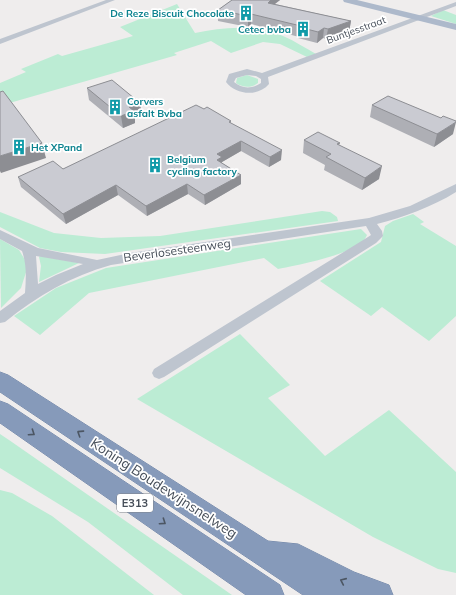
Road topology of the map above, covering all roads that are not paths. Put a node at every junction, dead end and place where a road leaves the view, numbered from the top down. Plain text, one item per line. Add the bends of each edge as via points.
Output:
1 (112, 0) edge
2 (347, 0) edge
3 (456, 4) edge
4 (422, 18) junction
5 (456, 26) edge
6 (0, 42) edge
7 (262, 76) dead end
8 (455, 189) edge
9 (369, 222) junction
10 (0, 234) edge
11 (27, 248) junction
12 (96, 264) junction
13 (31, 294) junction
14 (4, 315) edge
15 (159, 373) dead end
16 (0, 381) edge
17 (0, 411) edge
18 (265, 554) junction
19 (270, 595) edge
20 (328, 595) edge
21 (379, 595) edge

1 - 6 street
2 - 4 main road
3 - 4 street, Buntjesstraat
4 - 5 main road
4 - 7 street, Buntjesstraat
8 - 9 street, Beverlosesteenweg via 418,206
9 - 12 street, Beverlosesteenweg
9 - 15 street via 376,231 376,236 372,240
10 - 11 street
11 - 12 street
11 - 13 street via 33,266
12 - 13 street, Beverlosesteenweg via 59,278
13 - 14 street, Beverlosesteenweg
18 -> 16 highway, Koning Boudewijnsnelweg / E313
17 -> 19 highway, E313
18 - 20 highway, Koning Boudewijnsnelweg / E313
21 -> 18 highway via 335,577 298,557

